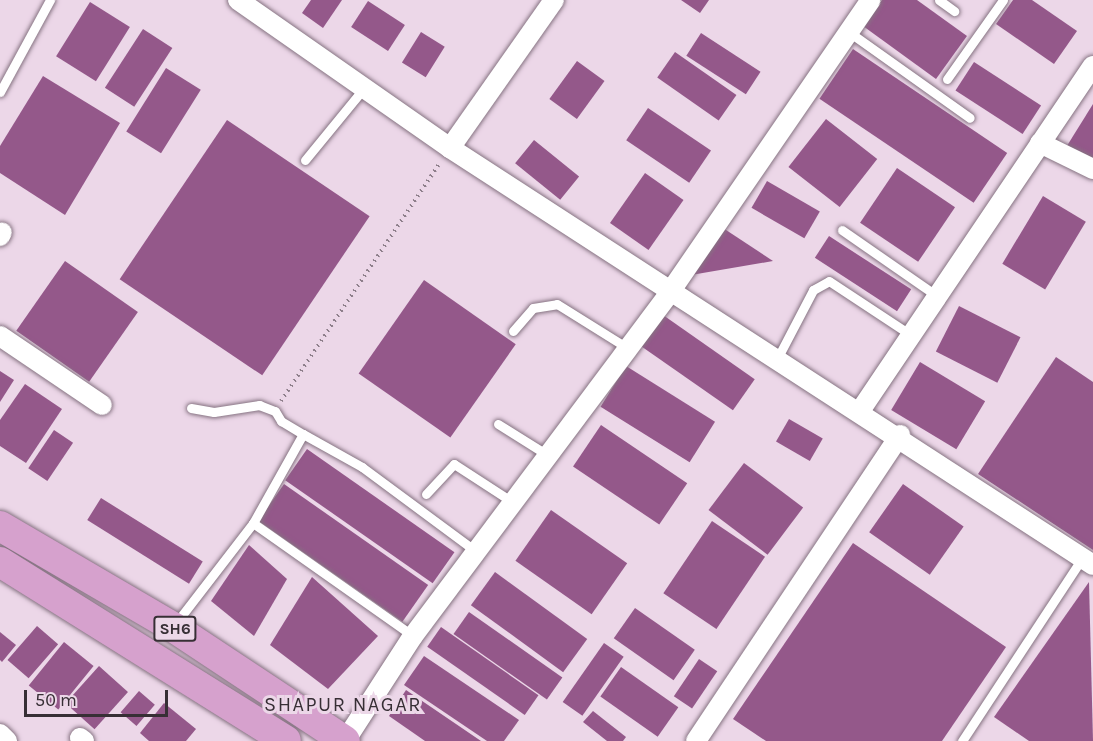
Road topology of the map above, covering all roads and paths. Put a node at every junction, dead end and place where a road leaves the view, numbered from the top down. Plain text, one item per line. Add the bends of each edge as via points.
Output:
1 (50, 0) edge
2 (238, 0) edge
3 (554, 0) edge
4 (871, 0) edge
5 (939, 0) edge
6 (1003, 0) edge
7 (954, 11) dead end
8 (849, 32) junction
9 (1093, 66) edge
10 (947, 79) dead end
11 (364, 87) junction
12 (0, 92) edge
13 (970, 118) dead end
14 (1040, 143) junction
15 (450, 148) junction
16 (305, 160) dead end
17 (1093, 169) edge
18 (842, 230) dead end
19 (670, 292) junction
20 (937, 296) junction
21 (513, 332) dead end
22 (911, 335) junction
23 (0, 336) edge
24 (629, 349) junction
25 (777, 359) junction
26 (102, 405) dead end
27 (191, 408) dead end
28 (275, 411) junction
29 (860, 411) junction
30 (498, 424) dead end
31 (303, 434) junction
32 (900, 435) junction
33 (550, 456) junction
34 (426, 494) dead end
35 (515, 503) junction
36 (253, 523) junction
37 (0, 526) edge
38 (479, 554) junction
39 (0, 562) edge
40 (1088, 562) edge
41 (173, 627) junction
42 (413, 636) junction
43 (220, 658) junction
44 (202, 688) junction
45 (0, 734) edge
46 (7, 741) edge
47 (286, 741) edge
48 (345, 741) edge
49 (696, 741) edge
50 (962, 741) edge

1 - 12 lane
2 - 11 street
3 - 15 street
4 - 8 street
5 - 7 lane
6 - 10 lane
8 - 13 lane
8 - 19 street
9 - 14 street
11 - 15 street
11 - 16 lane
14 - 17 street
14 - 20 street
15 - 19 street
15 - 28 path
18 - 20 lane
19 - 24 street
19 - 25 street
20 - 22 street
21 - 24 lane via 533,308 557,303
22 - 25 lane via 829,281 813,291
22 - 29 street
23 - 26 street
24 - 33 street
25 - 29 street
27 - 28 lane via 214,412 259,405
28 - 31 lane via 281,421
29 - 32 street
30 - 33 lane
31 - 36 lane
31 - 38 lane via 362,467
32 - 40 street
32 - 49 street
33 - 35 street
34 - 35 lane via 454,464 465,466
35 - 38 street
36 - 41 lane
36 - 42 lane
37 - 41 main road, SH6
38 - 42 street
39 - 44 main road, SH6
40 - 50 lane
41 - 43 main road, SH6
42 - 48 street
43 - 44 main road
43 - 48 main road, SH6
44 - 47 main road, SH6
45 - 46 street

